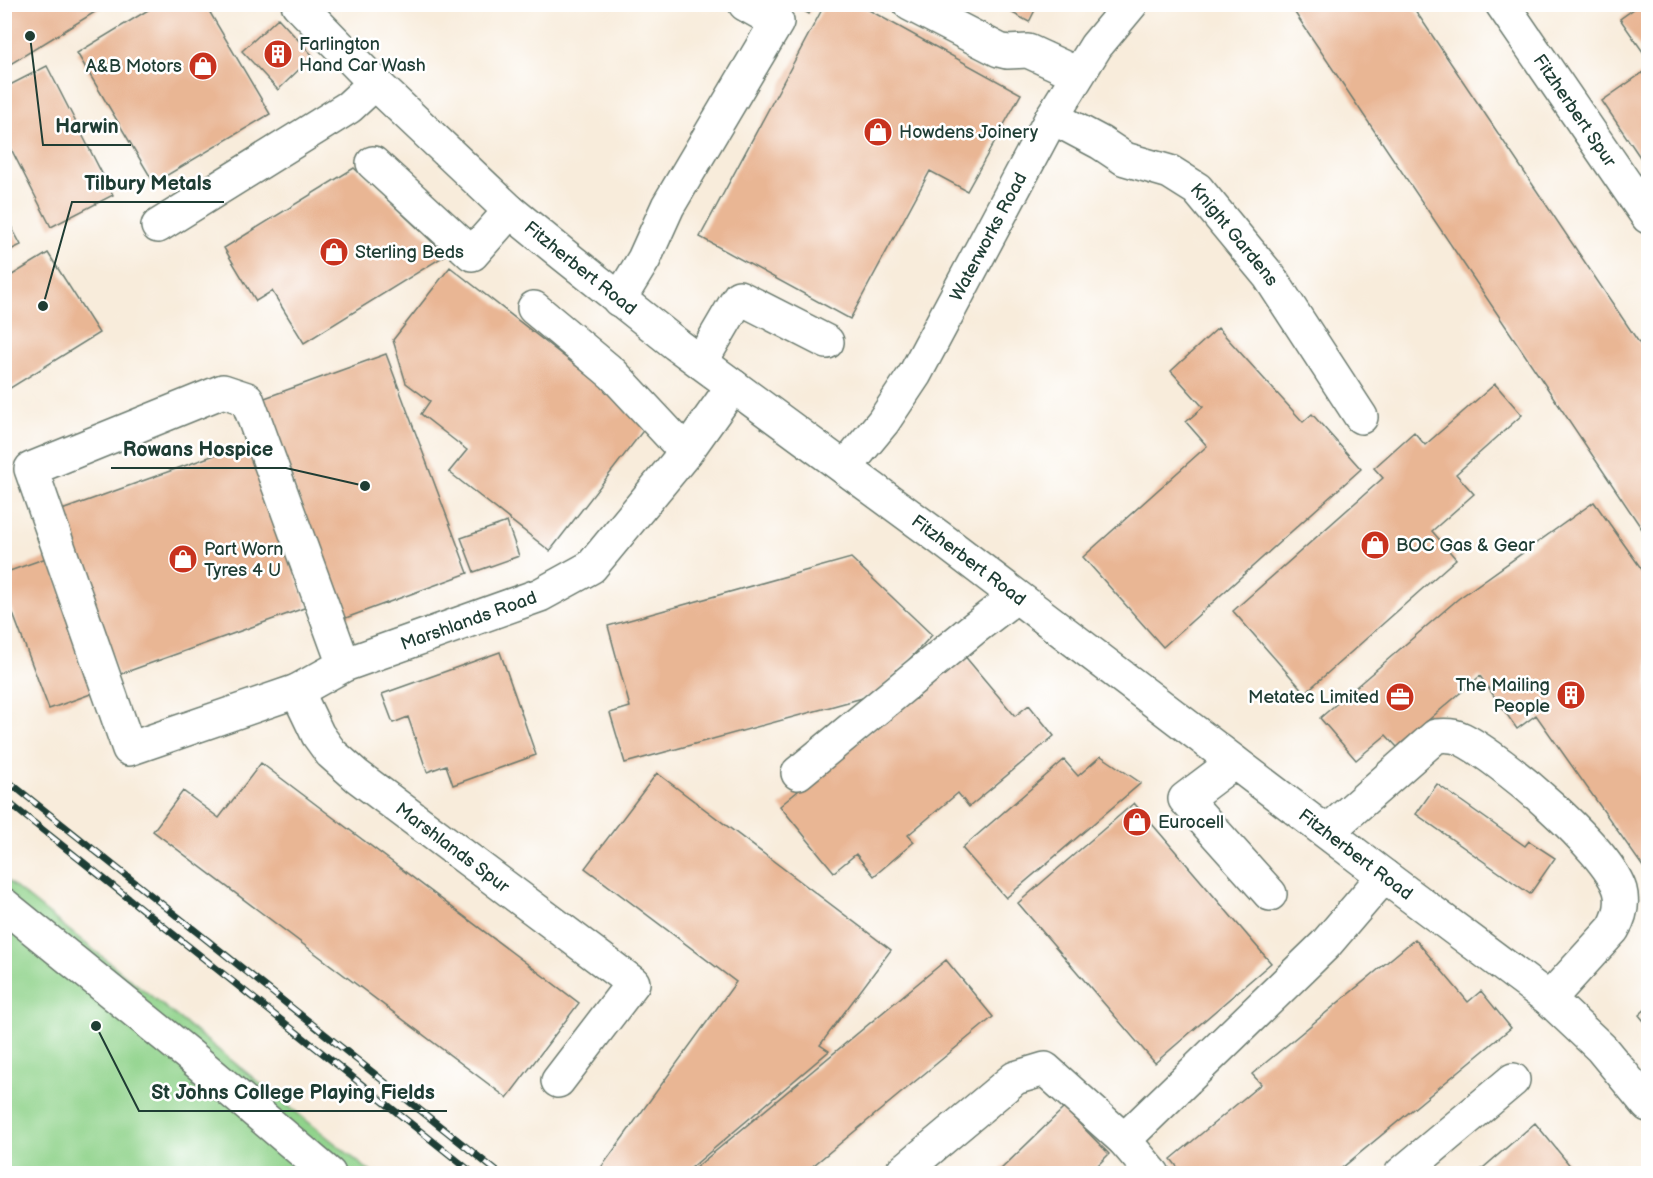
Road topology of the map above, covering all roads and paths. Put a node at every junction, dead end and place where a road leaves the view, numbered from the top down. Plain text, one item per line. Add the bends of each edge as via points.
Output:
1 (745, 4) edge
2 (910, 4) edge
3 (1131, 4) edge
4 (1502, 4) edge
5 (298, 5) edge
6 (1078, 74) junction
7 (375, 83) junction
8 (1052, 117) junction
9 (373, 163) dead end
10 (510, 211) junction
11 (1648, 217) edge
12 (158, 226) dead end
13 (620, 300) junction
14 (534, 308) dead end
15 (827, 342) dead end
16 (700, 362) junction
17 (733, 386) junction
18 (1361, 417) dead end
19 (686, 452) junction
20 (845, 468) junction
21 (1015, 597) junction
22 (344, 665) junction
23 (297, 691) junction
24 (1234, 762) junction
25 (798, 773) dead end
26 (1327, 832) junction
27 (1384, 876) junction
28 (1270, 894) dead end
29 (4, 905) edge
30 (1549, 999) junction
31 (1513, 1080) dead end
32 (558, 1081) dead end
33 (1648, 1105) edge
34 (1124, 1140) junction
35 (329, 1173) edge
36 (900, 1173) edge
37 (1153, 1173) edge
38 (1401, 1173) edge

1 - 13 street via 777,22 668,206
2 - 6 street via 999,50 1028,51
3 - 6 street, Waterworks Road
4 - 11 street, Fitzherbert Spur
5 - 7 street, Fitzherbert Road
6 - 8 street, Waterworks Road
7 - 10 street, Fitzherbert Road
7 - 12 street via 349,107
8 - 18 street, Knight Gardens via 1125,159 1170,172 1197,189 1269,276
8 - 20 street, Waterworks Road via 915,374 883,422
9 - 10 street via 472,254
10 - 13 street, Fitzherbert Road
13 - 16 street, Fitzherbert Road
14 - 19 street via 613,374
15 - 16 street via 739,297
16 - 17 street, Fitzherbert Road
17 - 19 street, Marshlands Road
17 - 20 street, Fitzherbert Road
19 - 22 street, Marshlands Road via 591,567 540,595
20 - 21 street, Fitzherbert Road
21 - 24 street, Fitzherbert Road
21 - 25 street
22 - 23 street, Marshlands Road
22 - 23 street, Marshlands Road via 247,399 223,391 31,470 129,749
23 - 32 street, Marshlands Spur via 307,716 331,753 357,776 633,983
24 - 26 street, Fitzherbert Road
24 - 28 street via 1185,799
26 - 27 street, Fitzherbert Road
26 - 30 street via 1436,736 1461,738 1505,768 1563,818 1599,856 1620,889 1622,904 1613,929
27 - 30 street, Fitzherbert Road
27 - 34 street via 1325,945
29 - 35 street
30 - 33 street, Fitzherbert Road via 1601,1048
31 - 38 street
34 - 36 street via 1045,1069 1015,1078
34 - 37 street

